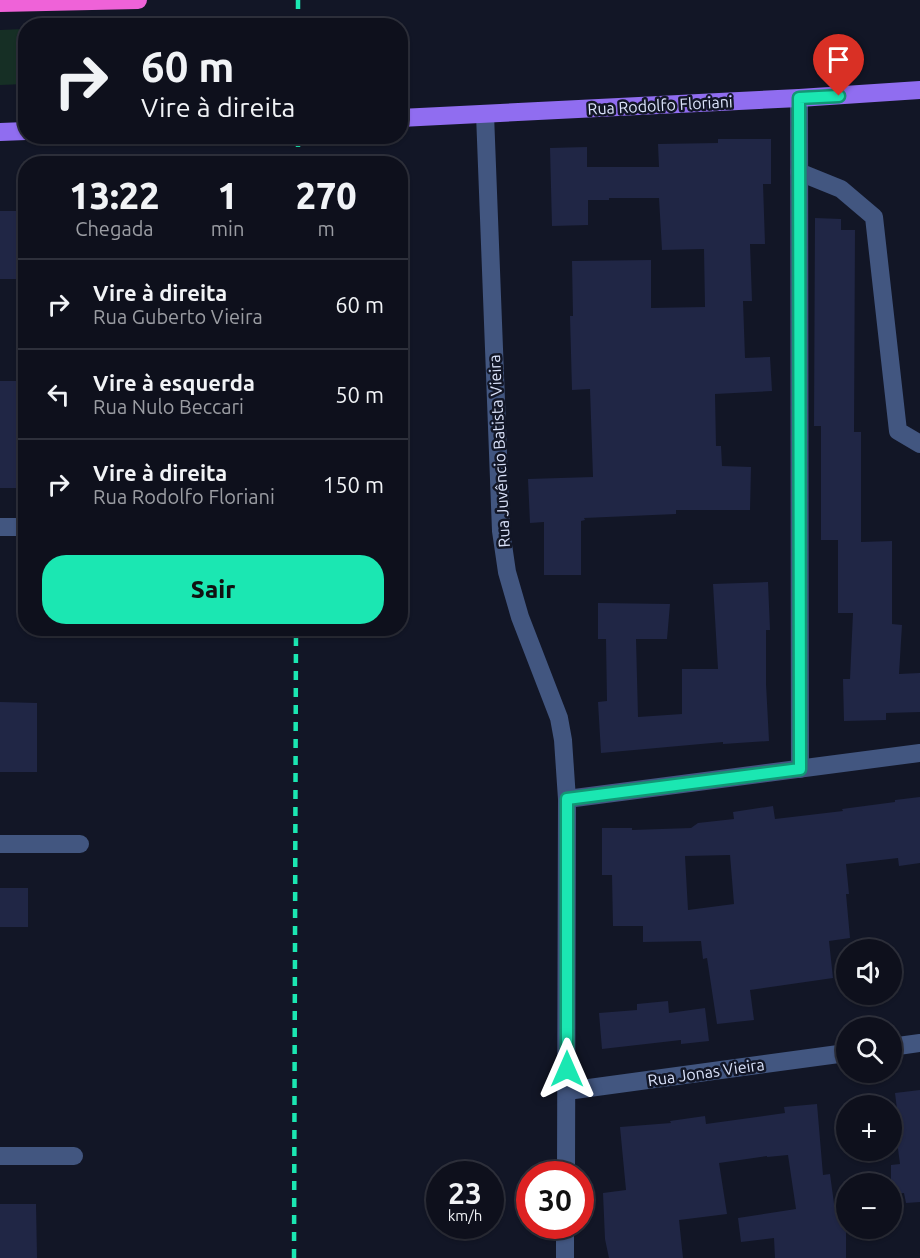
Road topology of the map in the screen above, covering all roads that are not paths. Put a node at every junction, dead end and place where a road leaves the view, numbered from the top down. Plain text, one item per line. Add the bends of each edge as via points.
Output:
1 (138, 0) edge
2 (2, 4) edge
3 (920, 90) edge
4 (799, 98) junction
5 (485, 114) junction
6 (408, 118) edge
7 (18, 131) edge
8 (0, 132) edge
9 (799, 172) junction
10 (920, 444) edge
11 (18, 527) edge
12 (0, 528) edge
13 (920, 753) edge
14 (800, 769) junction
15 (567, 799) junction
16 (0, 844) edge
17 (80, 844) dead end
18 (920, 1043) edge
19 (902, 1045) edge
20 (836, 1054) edge
21 (567, 1091) junction
22 (0, 1156) edge
23 (74, 1156) dead end
24 (566, 1161) edge
25 (566, 1239) edge
26 (565, 1258) edge

1 - 2 highway
3 - 4 main road, Rua Rodolfo Floriani
4 - 5 main road, Rua Rodolfo Floriani
4 - 9 street
5 - 6 main road, Rua Rodolfo Floriani
5 - 15 street, Rua Juvêncio Batista Vieira via 501,531 520,617 559,718
7 - 8 main road
9 - 10 street via 841,189 874,217 898,431
9 - 14 street
11 - 12 street
13 - 14 street
14 - 15 street
15 - 21 street, Rua Juvêncio Batista Vieira
16 - 17 street
18 - 19 street
20 - 21 street, Rua Jonas Vieira
21 - 24 street, Rua Juvêncio Batista Vieira
22 - 23 street
25 - 26 street

